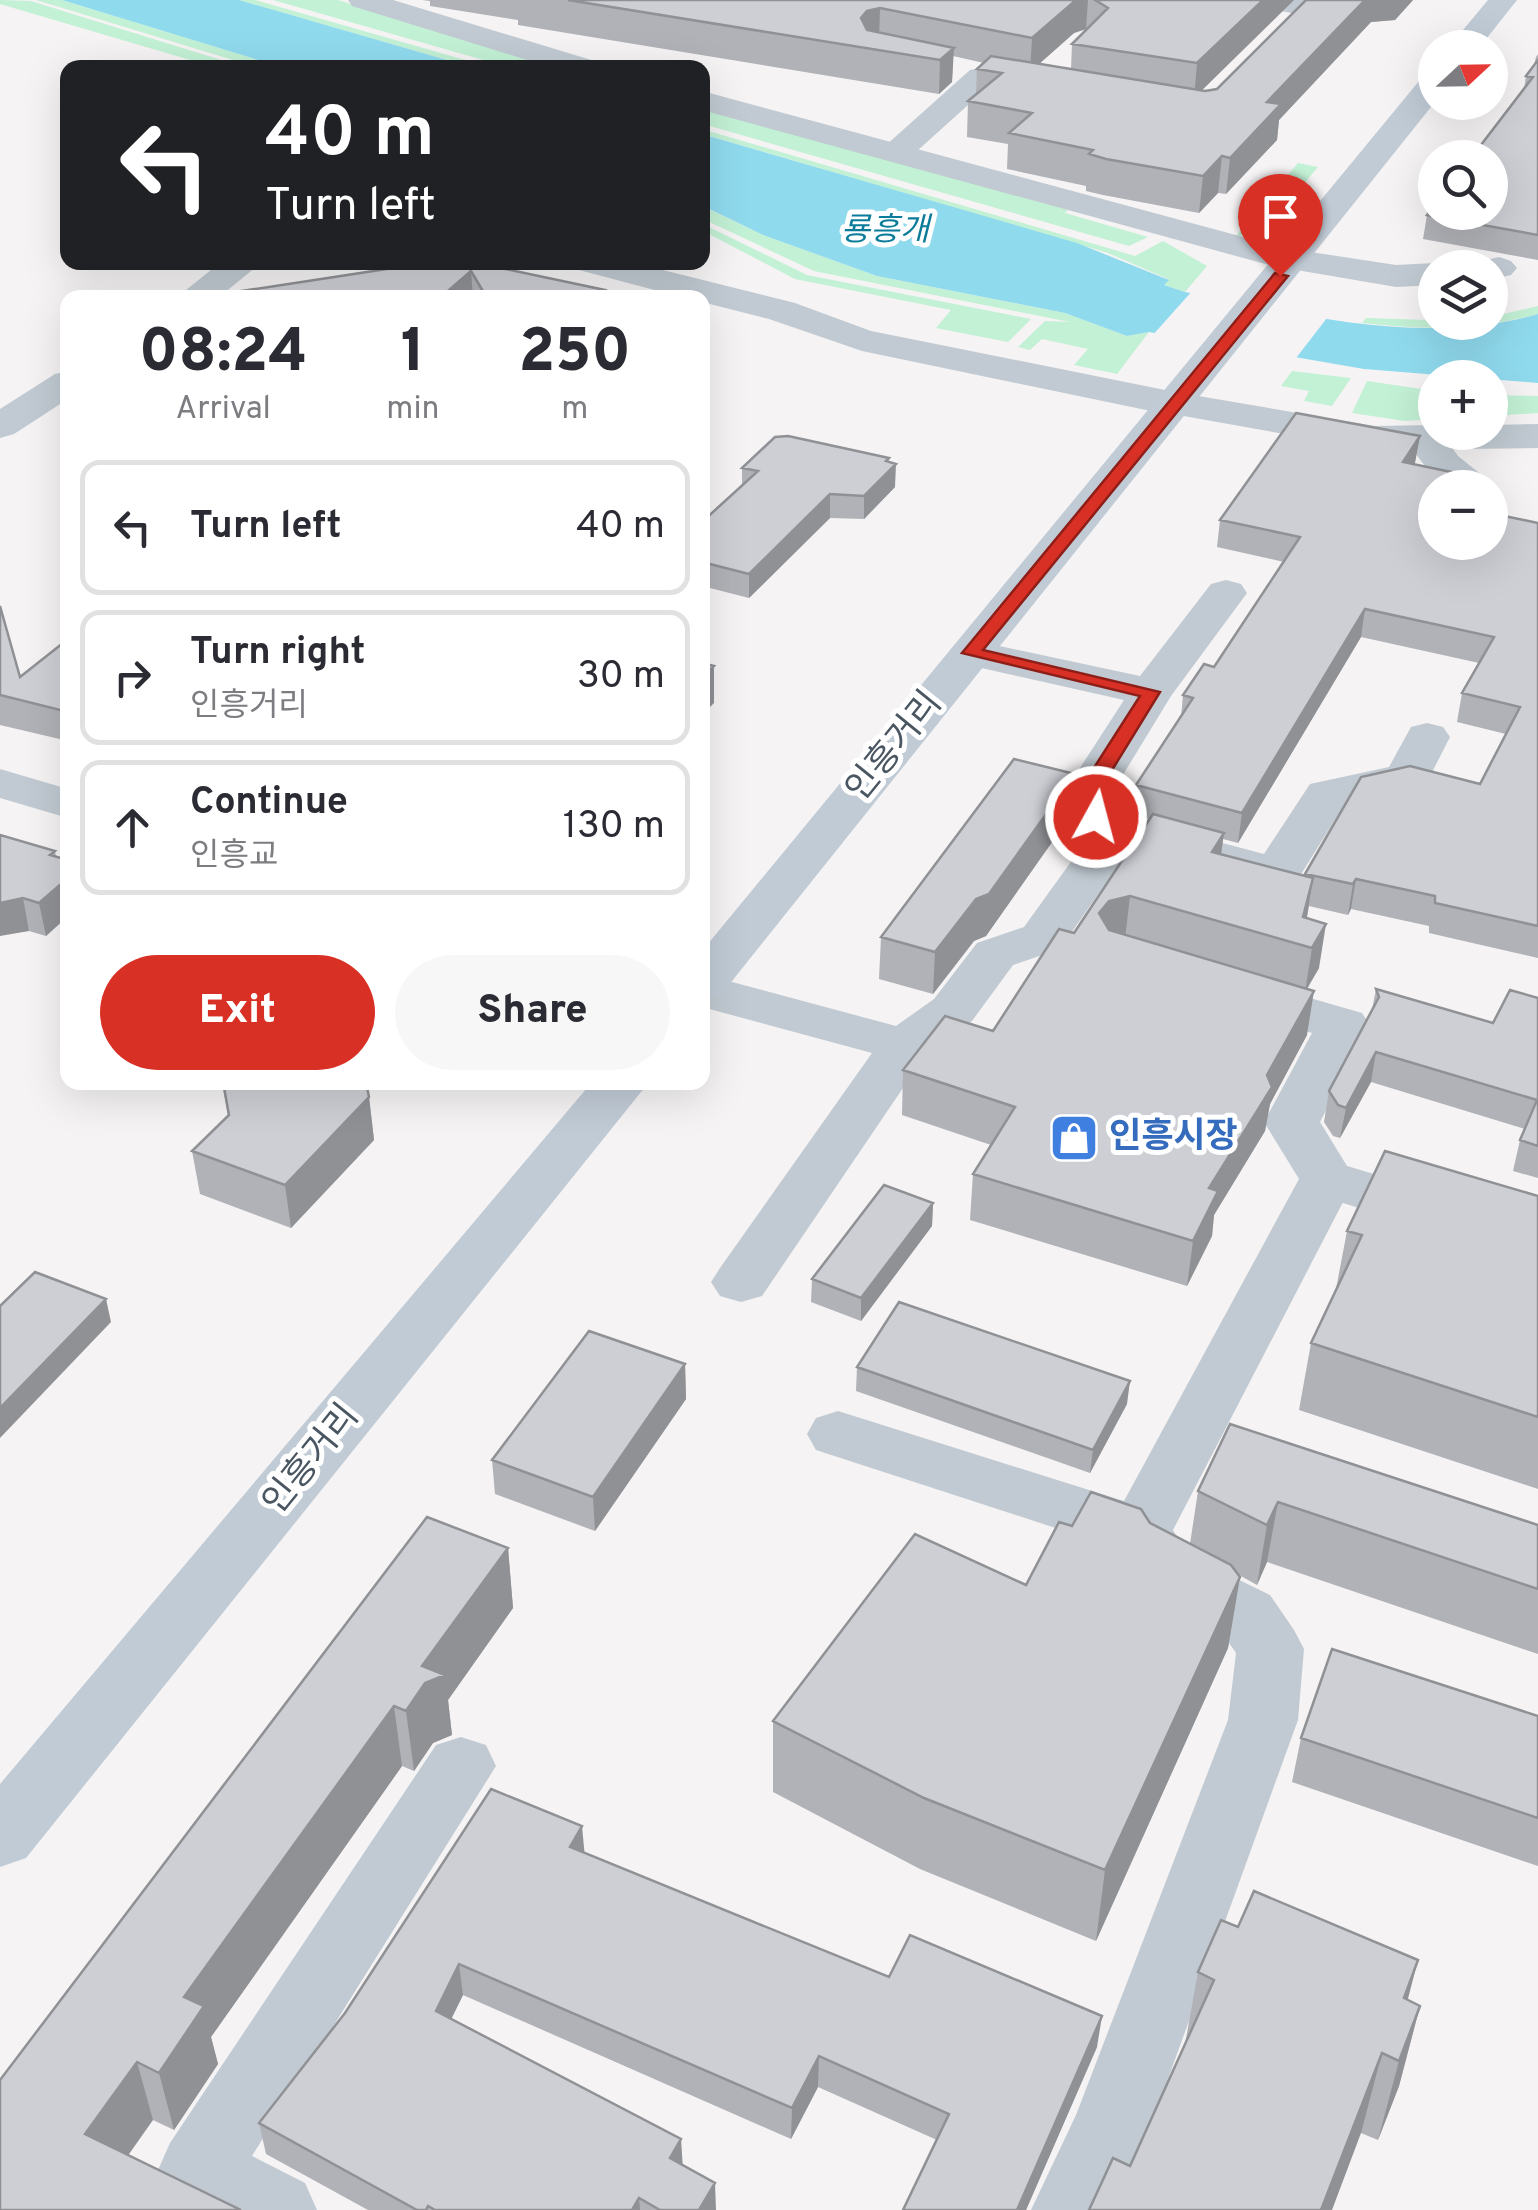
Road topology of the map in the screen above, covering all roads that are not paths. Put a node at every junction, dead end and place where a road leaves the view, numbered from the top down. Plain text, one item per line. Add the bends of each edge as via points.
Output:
1 (362, 0) edge
2 (1263, 0) edge
3 (1503, 0) edge
4 (1311, 4) edge
5 (1478, 30) edge
6 (1282, 34) edge
7 (561, 60) edge
8 (949, 66) edge
9 (981, 76) junction
10 (1069, 78) edge
11 (710, 102) edge
12 (1418, 103) edge
13 (896, 153) junction
14 (1286, 268) junction
15 (233, 270) edge
16 (619, 270) edge
17 (1418, 275) edge
18 (205, 290) edge
19 (698, 290) edge
20 (710, 293) edge
21 (60, 387) edge
22 (1188, 387) junction
23 (0, 426) edge
24 (1538, 436) edge
25 (1508, 437) edge
26 (1418, 440) edge
27 (1434, 450) edge
28 (1452, 470) edge
29 (1226, 593) dead end
30 (971, 653) junction
31 (1151, 692) junction
32 (1427, 738) dead end
33 (0, 784) edge
34 (60, 802) edge
35 (1118, 830) junction
36 (710, 978) edge
37 (1197, 981) edge
38 (710, 990) edge
39 (905, 1044) junction
40 (615, 1090) edge
41 (1327, 1179) junction
42 (1538, 1243) edge
43 (741, 1282) dead end
44 (838, 1434) dead end
45 (1140, 1530) junction
46 (462, 1766) dead end
47 (0, 1836) edge
48 (276, 2210) edge
49 (1072, 2210) edge

1 - 7 street
2 - 4 street
3 - 5 main road
4 - 6 street
8 - 9 street
9 - 10 street via 1038,86
9 - 13 street
11 - 13 street
12 - 14 main road
13 - 14 street
14 - 17 street
14 - 22 main road, 인흥거리
15 - 18 street
16 - 19 street
20 - 22 street via 862,340
21 - 23 street
22 - 26 street via 1374,438
22 - 30 main road, 인흥거리
24 - 25 street
27 - 28 street
29 - 31 street
30 - 31 street
30 - 36 main road, 인흥거리
31 - 35 street via 1091,788 1096,817
32 - 35 street via 1408,778 1327,794 1277,874
33 - 34 street
35 - 39 street via 1042,938 996,954 953,1010
37 - 41 street via 1342,1025 1292,1122
38 - 39 street
39 - 43 street
40 - 47 main road, 인흥거리
41 - 42 street
41 - 45 street via 1215,1453
44 - 45 street
45 - 49 street via 1165,1572 1246,1614 1270,1649 1263,1720 1112,2123
46 - 48 street via 198,2170

